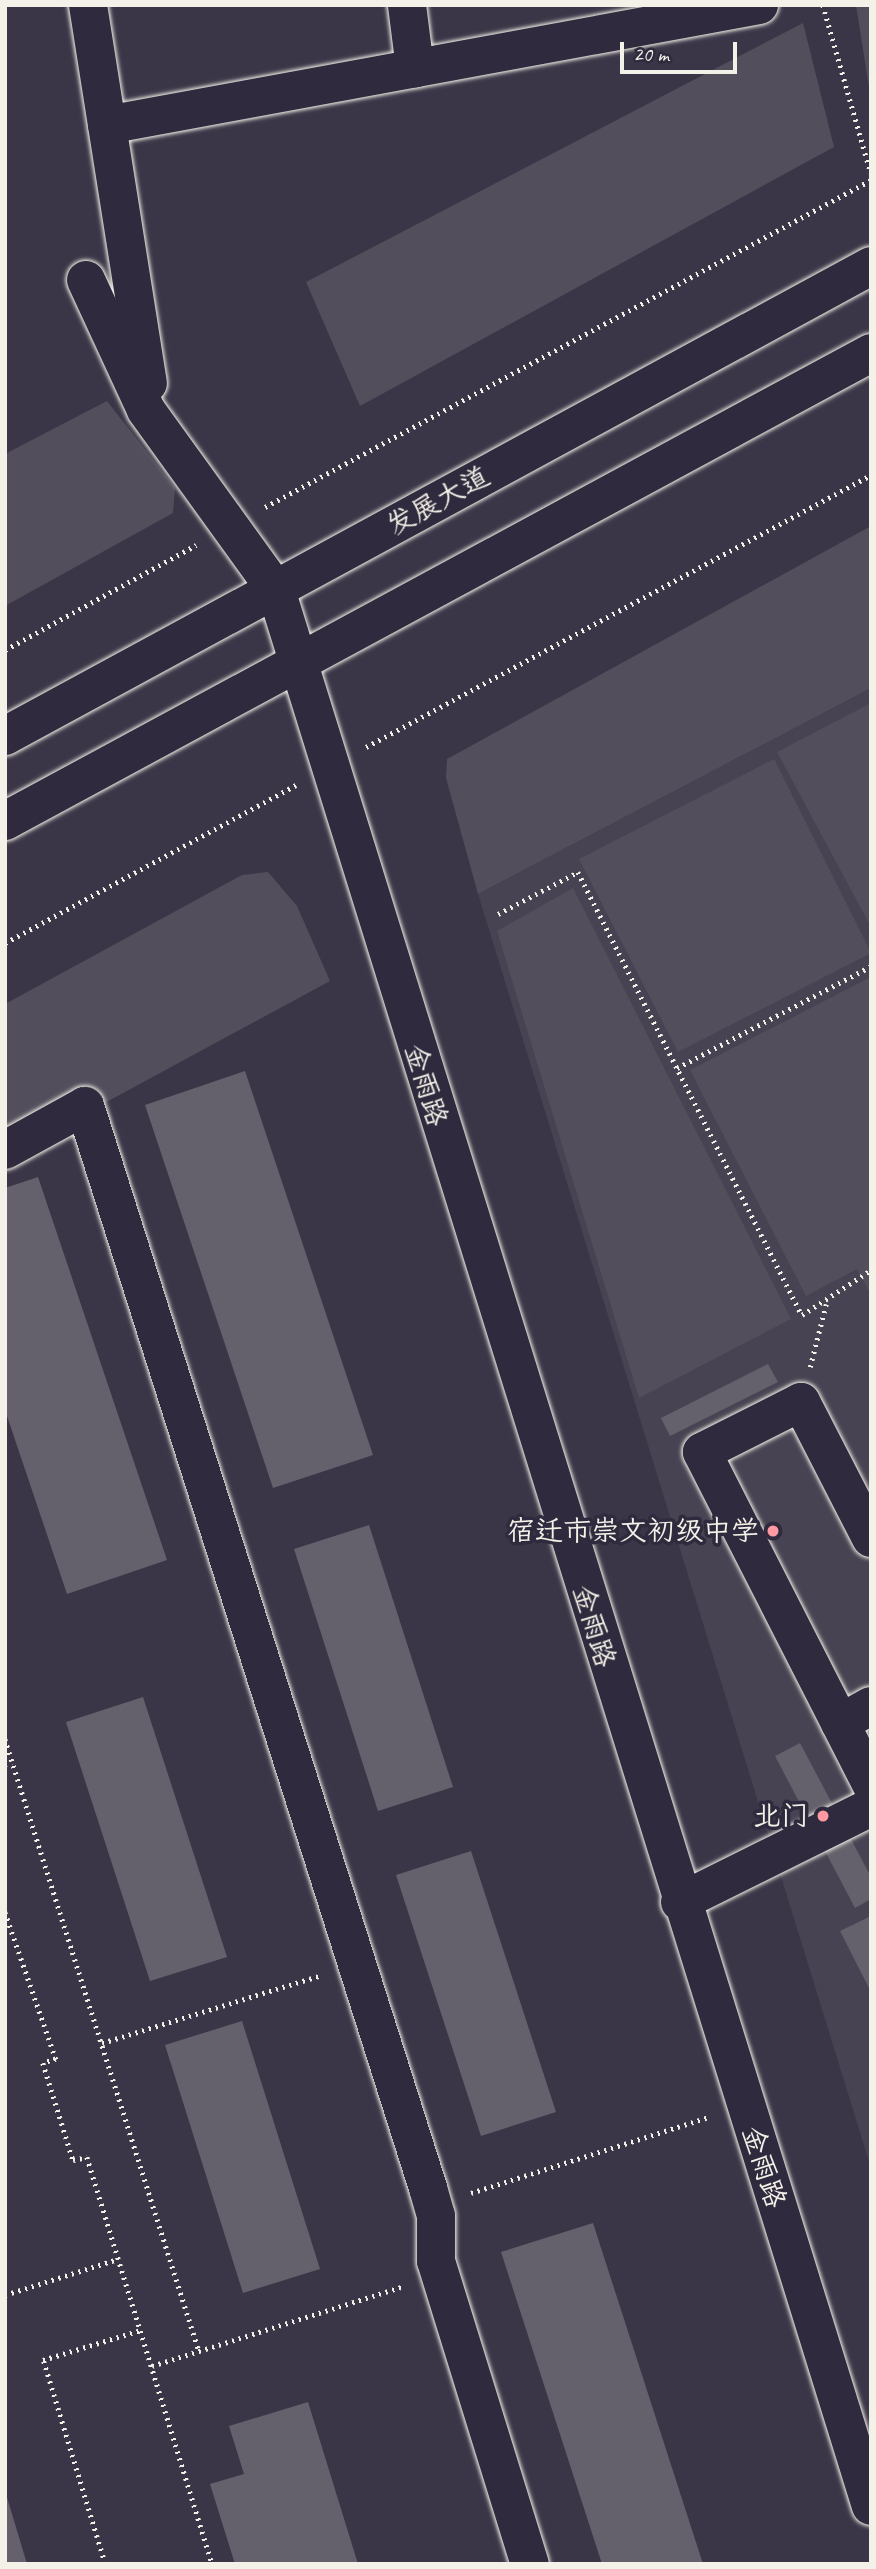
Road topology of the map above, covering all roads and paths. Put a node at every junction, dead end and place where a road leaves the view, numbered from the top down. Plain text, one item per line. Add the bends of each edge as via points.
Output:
1 (88, 5) edge
2 (407, 5) edge
3 (759, 5) edge
4 (823, 5) edge
5 (620, 18) edge
6 (415, 68) junction
7 (107, 124) junction
8 (871, 173) edge
9 (871, 180) edge
10 (871, 266) edge
11 (86, 280) dead end
12 (871, 353) edge
13 (153, 421) junction
14 (871, 475) edge
15 (231, 526) junction
16 (275, 590) junction
17 (5, 650) edge
18 (296, 665) junction
19 (5, 736) edge
20 (327, 768) junction
21 (5, 821) edge
22 (498, 914) dead end
23 (5, 943) edge
24 (871, 966) edge
25 (677, 1068) junction
26 (5, 1150) edge
27 (871, 1270) edge
28 (826, 1304) junction
29 (802, 1402) junction
30 (871, 1538) edge
31 (855, 1715) edge
32 (5, 1739) edge
33 (12, 1762) junction
34 (5, 1764) edge
35 (871, 1784) edge
36 (871, 1807) edge
37 (680, 1902) junction
38 (5, 1912) edge
39 (357, 1964) junction
40 (102, 2043) junction
41 (744, 2106) junction
42 (433, 2205) junction
43 (118, 2259) junction
44 (440, 2274) junction
45 (5, 2295) edge
46 (141, 2330) junction
47 (199, 2351) junction
48 (152, 2366) junction
49 (871, 2506) edge
50 (105, 2564) edge
51 (212, 2564) edge
52 (530, 2564) edge

1 - 7 street
2 - 6 street
3 - 5 street
4 - 8 path
5 - 6 street
6 - 7 street
7 - 13 street
9 - 15 path
10 - 16 street, 发展大道
11 - 13 street, 金雨路
12 - 18 street
13 - 15 street, 金雨路
14 - 20 path
15 - 16 street, 金雨路
15 - 17 path
16 - 18 street, 金雨路
16 - 19 street, 发展大道
18 - 20 street, 金雨路
18 - 21 street
20 - 23 path
20 - 37 street, 金雨路
22 - 25 path via 578,872
24 - 25 path
25 - 28 path via 802,1315
26 - 39 street via 85,1106
27 - 28 path
28 - 29 path
29 - 30 street
29 - 31 street via 702,1452
31 - 35 street
32 - 33 path
33 - 34 path
33 - 40 path
36 - 37 street
37 - 41 street, 金雨路
38 - 43 path via 56,2059 43,2063 73,2160 87,2157
39 - 40 path
39 - 42 street
40 - 47 path
41 - 42 path
41 - 49 street, 金雨路
42 - 44 street
43 - 45 path
43 - 46 path
44 - 47 path
44 - 52 street
46 - 48 path
46 - 50 path via 43,2360
47 - 48 path
48 - 51 path

